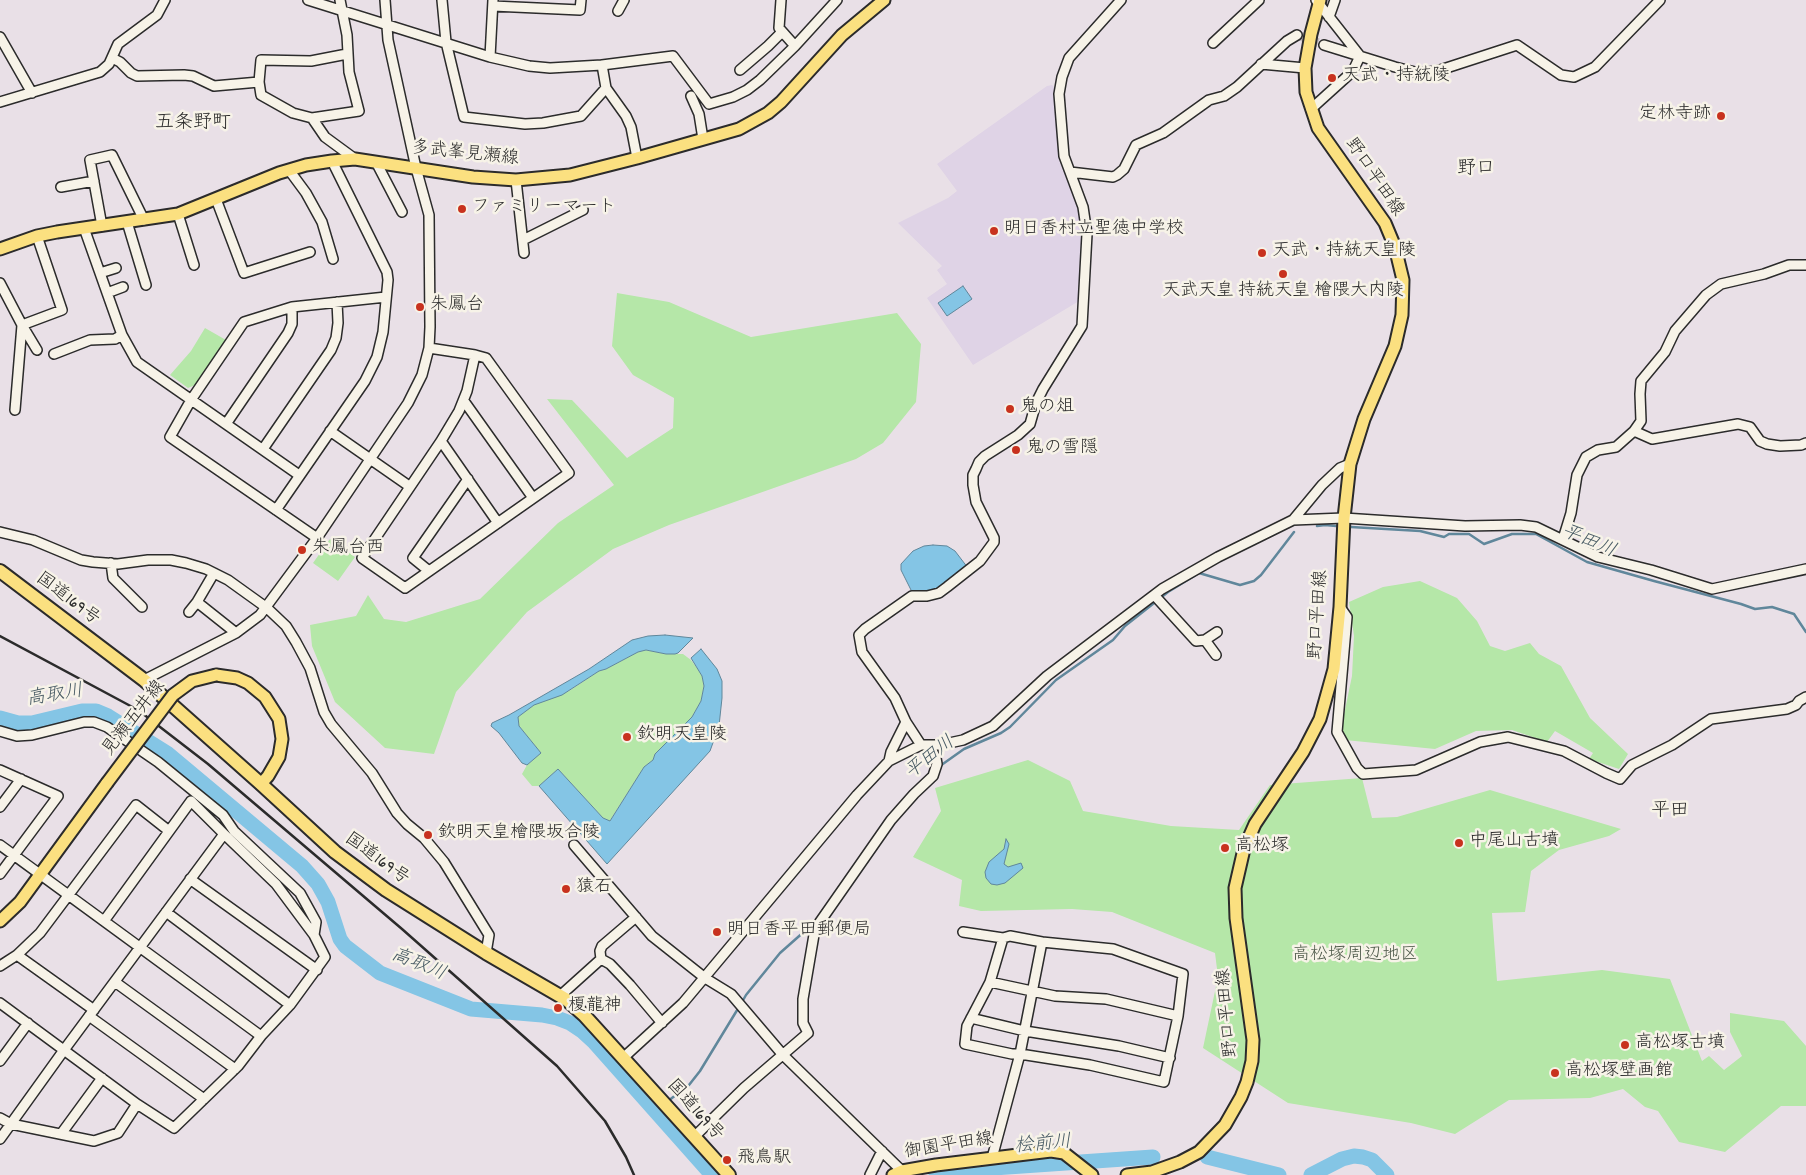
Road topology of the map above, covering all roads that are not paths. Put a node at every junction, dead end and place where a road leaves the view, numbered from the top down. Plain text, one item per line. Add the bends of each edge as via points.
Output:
1 (165, 0) edge
2 (308, 0) edge
3 (340, 0) edge
4 (385, 0) edge
5 (442, 0) edge
6 (581, 0) edge
7 (624, 0) edge
8 (781, 0) edge
9 (837, 0) edge
10 (884, 0) edge
11 (1121, 0) edge
12 (1259, 0) edge
13 (1335, 0) edge
14 (1660, 0) edge
15 (1319, 1) edge
16 (493, 3) edge
17 (343, 11) junction
18 (618, 11) dead end
19 (1329, 17) junction
20 (386, 25) junction
21 (782, 32) junction
22 (1297, 35) dead end
23 (0, 37) edge
24 (446, 42) junction
25 (1213, 43) dead end
26 (1324, 45) tunnel mouth
27 (795, 46) junction
28 (347, 54) junction
29 (1360, 56) junction
30 (490, 57) junction
31 (112, 58) junction
32 (1261, 64) junction
33 (602, 65) junction
34 (1305, 68) junction
35 (740, 70) dead end
36 (259, 82) junction
37 (606, 88) junction
38 (32, 93) junction
39 (691, 96) dead end
40 (0, 102) edge
41 (1311, 109) junction
42 (312, 118) junction
43 (703, 139) junction
44 (637, 158) junction
45 (355, 159) junction
46 (332, 162) junction
47 (376, 162) junction
48 (416, 168) junction
49 (289, 170) junction
50 (1070, 172) junction
51 (516, 180) junction
52 (94, 181) junction
53 (61, 187) dead end
54 (216, 200) junction
55 (583, 210) dead end
56 (402, 212) dead end
57 (178, 214) junction
58 (144, 220) junction
59 (127, 222) junction
60 (102, 226) junction
61 (84, 228) junction
62 (37, 236) junction
63 (522, 240) junction
64 (0, 249) edge
65 (310, 252) dead end
66 (524, 253) dead end
67 (333, 259) dead end
68 (194, 265) dead end
69 (1806, 265) edge
70 (116, 268) dead end
71 (100, 273) junction
72 (0, 283) edge
73 (146, 285) dead end
74 (123, 287) dead end
75 (107, 293) junction
76 (386, 297) junction
77 (337, 302) junction
78 (292, 307) junction
79 (22, 325) junction
80 (122, 335) junction
81 (429, 348) junction
82 (37, 350) dead end
83 (54, 354) dead end
84 (475, 356) junction
85 (190, 400) junction
86 (464, 401) junction
87 (15, 410) dead end
88 (226, 424) junction
89 (330, 431) junction
90 (1634, 431) junction
91 (441, 441) junction
92 (1806, 442) edge
93 (264, 449) junction
94 (370, 460) junction
95 (1350, 464) junction
96 (299, 475) junction
97 (468, 479) junction
98 (409, 486) junction
99 (533, 498) junction
100 (276, 510) junction
101 (1344, 518) junction
102 (1292, 520) junction
103 (498, 523) junction
104 (0, 532) edge
105 (317, 538) junction
106 (1563, 539) junction
107 (111, 563) junction
108 (1806, 569) edge
109 (0, 571) edge
110 (429, 571) junction
111 (214, 573) junction
112 (1157, 598) junction
113 (197, 602) junction
114 (142, 607) dead end
115 (1340, 607) junction
116 (267, 608) junction
117 (189, 612) dead end
118 (1218, 632) dead end
119 (236, 633) junction
120 (1205, 640) junction
121 (1216, 655) dead end
122 (144, 680) junction
123 (1806, 697) edge
124 (906, 722) junction
125 (0, 731) edge
126 (924, 745) junction
127 (889, 761) junction
128 (0, 770) edge
129 (21, 780) junction
130 (262, 784) junction
131 (0, 807) edge
132 (169, 831) junction
133 (224, 834) junction
134 (0, 845) edge
135 (574, 845) dead end
136 (14, 855) junction
137 (0, 874) edge
138 (40, 875) junction
139 (190, 879) junction
140 (69, 895) junction
141 (166, 912) junction
142 (636, 917) junction
143 (0, 921) edge
144 (104, 921) junction
145 (963, 932) dead end
146 (314, 935) junction
147 (1003, 938) junction
148 (1042, 942) junction
149 (140, 948) junction
150 (486, 953) junction
151 (17, 955) junction
152 (601, 959) junction
153 (0, 966) edge
154 (317, 970) junction
155 (705, 978) junction
156 (115, 982) junction
157 (990, 982) junction
158 (1033, 992) junction
159 (561, 996) junction
160 (0, 1003) edge
161 (290, 1005) junction
162 (91, 1013) junction
163 (1178, 1016) junction
164 (971, 1018) junction
165 (28, 1023) junction
166 (662, 1023) junction
167 (1025, 1031) junction
168 (261, 1036) junction
169 (64, 1050) junction
170 (1020, 1054) junction
171 (783, 1055) junction
172 (623, 1058) junction
173 (1170, 1058) junction
174 (0, 1061) edge
175 (235, 1069) junction
176 (102, 1078) junction
177 (204, 1099) junction
178 (137, 1104) junction
179 (0, 1118) edge
180 (11, 1124) junction
181 (61, 1134) junction
182 (694, 1137) junction
183 (0, 1139) edge
184 (882, 1151) junction
185 (992, 1158) junction
186 (1089, 1172) edge
187 (897, 1173) edge
188 (728, 1175) edge
189 (870, 1175) edge
190 (1127, 1175) edge

1 - 31 street via 157,15 118,44
2 - 17 street
3 - 17 street
4 - 20 street
5 - 24 street
6 - 16 street via 580,10
7 - 18 street
8 - 21 street via 779,28
9 - 27 street
10 - 43 main road, 多武峯見瀬線 via 842,35 768,113 740,129
11 - 50 street via 1069,58 1062,77 1060,123 1064,156
12 - 25 street
13 - 19 street
14 - 29 street via 1595,67 1574,77 1561,75 1517,45 1437,71 1419,72
15 - 19 street
15 - 34 main road, 野口平田線
16 - 30 street
17 - 20 street
17 - 28 street via 348,35
19 - 29 street
20 - 24 street
20 - 48 street
21 - 27 street
21 - 35 street
22 - 32 street
23 - 38 street
24 - 30 street
24 - 37 street via 464,117 525,124 581,116
26 - 29 street
27 - 33 street via 747,90 709,104 673,56
28 - 36 street via 311,61 261,60
28 - 42 street via 359,111
29 - 41 street via 1353,71
30 - 33 street via 550,68
31 - 36 street via 137,76 193,76 214,86
31 - 38 street via 100,72
32 - 34 street
32 - 50 street via 1224,96 1209,100 1163,132 1136,145 1124,169 1117,175
33 - 37 street
34 - 41 main road, 野口平田線
36 - 42 street via 261,95 292,113
37 - 44 street via 626,116
38 - 40 street
39 - 43 street via 699,114
41 - 95 main road, 野口平田線 via 1318,128 1385,223 1395,246 1403,280 1402,315 1395,346 1364,419
42 - 45 street via 325,137
43 - 44 main road, 多武峯見瀬線
44 - 51 main road, 多武峯見瀬線 via 570,175
45 - 46 main road, 多武峯見瀬線
45 - 47 main road, 多武峯見瀬線
46 - 49 main road, 多武峯見瀬線
46 - 76 street via 385,266 388,280
47 - 48 main road, 多武峯見瀬線
47 - 56 street
48 - 51 main road, 多武峯見瀬線
48 - 81 street via 429,222
49 - 54 main road, 多武峯見瀬線
49 - 67 street via 322,222
50 - 124 street via 1087,234 1082,326 1043,388 1030,424 1018,436 985,456 973,475 976,502 994,542 980,561 947,588 927,596 912,596 859,635 862,652 895,698
51 - 63 street
52 - 53 street
52 - 58 street via 90,160 112,155
52 - 60 street
54 - 57 main road, 多武峯見瀬線
54 - 65 street via 244,273
55 - 63 street
57 - 58 main road, 多武峯見瀬線
57 - 68 street
58 - 59 main road, 多武峯見瀬線
59 - 60 main road, 多武峯見瀬線
59 - 73 street
60 - 61 main road, 多武峯見瀬線
61 - 62 main road, 多武峯見瀬線
61 - 71 street
62 - 64 main road, 多武峯見瀬線
62 - 79 street via 62,310
63 - 66 street
69 - 90 street via 1789,265 1721,284 1706,295 1675,331 1665,352 1641,381 1641,421
70 - 71 street
71 - 75 street
72 - 79 street
74 - 75 street
75 - 80 street
76 - 77 street
76 - 89 street via 377,357 365,381
77 - 78 street
77 - 93 street via 338,323 332,350
78 - 85 street via 244,322
78 - 88 street via 292,324 288,333
79 - 82 street
79 - 87 street
80 - 83 street via 115,339 90,340
80 - 85 street via 137,362
81 - 84 street
81 - 94 street via 416,388
84 - 86 street
84 - 99 street via 486,358 569,473
85 - 88 street
85 - 100 street via 170,437
86 - 91 street
86 - 99 street
88 - 93 street
89 - 94 street
89 - 96 street
90 - 92 street via 1652,439 1738,424 1750,427 1760,441 1767,444 1801,445
90 - 106 street via 1616,447 1598,450 1586,457 1577,475
91 - 97 street
91 - 98 street
93 - 96 street
94 - 98 street
94 - 105 street
95 - 101 main road, 野口平田線
95 - 102 street via 1340,468 1322,485
96 - 100 street
97 - 103 street
97 - 110 street via 413,558
98 - 110 street via 362,558 405,588
99 - 103 street
100 - 105 street
101 - 102 street
101 - 106 street via 1465,526 1528,526
101 - 115 main road, 野口平田線
102 - 112 street via 1187,574 1162,589
103 - 110 street
104 - 107 street via 33,540 81,560
105 - 116 street
106 - 108 street via 1598,557 1712,589
107 - 111 street via 170,560
107 - 114 street via 113,578
109 - 122 highway, 国道169号
111 - 113 street
111 - 116 street
112 - 120 street via 1196,641
112 - 126 street via 1048,676 994,726 963,740
113 - 117 street
113 - 119 street
115 - 123 street via 1347,617 1337,732 1363,774 1416,770 1480,742 1508,737 1564,751 1620,778 1632,765 1672,746 1711,719 1786,710
115 - 190 main road, 野口平田線 via 1334,669 1320,719 1303,752 1255,824 1244,849 1235,888 1236,918 1253,1040 1247,1082 1225,1126 1199,1152 1152,1172
116 - 119 street
116 - 150 street via 286,626 296,642 310,668 331,724 372,773 397,813 444,862 489,934
118 - 120 street
119 - 122 street
120 - 121 street
122 - 130 highway, 国道169号
124 - 126 street
124 - 127 street
125 - 146 street via 17,736 32,735 84,722 107,727 158,762 223,815 234,831 300,893 316,922
126 - 127 street
126 - 171 street via 936,758 933,776 891,820 815,929 803,999 803,1023 808,1033
127 - 155 street
128 - 129 street
129 - 131 street
129 - 136 street via 58,796
130 - 138 main road, 見瀬五井線, bridge via 279,757 282,739 279,719 265,698 237,678 216,675 192,681 173,695
130 - 150 highway, 国道169号 via 343,858 386,890
132 - 133 street via 191,801
132 - 140 street via 136,805
132 - 144 street
133 - 139 street
133 - 146 street via 276,884
134 - 136 street
135 - 142 street
136 - 137 street
136 - 138 street
138 - 140 street
138 - 143 main road, 見瀬五井線 via 20,902
139 - 141 street
139 - 154 street
140 - 144 street
140 - 151 street via 40,933
141 - 149 street
141 - 161 street
142 - 152 street via 602,946
142 - 155 street via 652,936
144 - 149 street
145 - 147 street
146 - 154 street via 325,957
147 - 148 street via 1010,936
147 - 157 street
148 - 158 street
148 - 163 street via 1113,949 1183,974
149 - 156 street
149 - 168 street
150 - 159 highway, 国道169号
151 - 153 street
151 - 162 street
152 - 159 street
152 - 166 street via 610,964
154 - 161 street
155 - 166 street
155 - 171 street via 731,994
156 - 162 street
156 - 175 street
157 - 158 street
157 - 164 street
158 - 163 street via 1106,999
158 - 167 street
159 - 172 highway, 国道169号 via 584,1015
160 - 165 street
161 - 168 street
162 - 169 street
162 - 177 street
163 - 173 street
164 - 167 street
164 - 170 street via 965,1044
165 - 169 street
165 - 174 street
166 - 172 street
167 - 170 street
167 - 173 street
168 - 175 street
169 - 176 street
169 - 180 street
170 - 173 street via 1090,1065 1164,1082
170 - 185 street
171 - 182 street
171 - 184 street
172 - 182 highway, 国道169号
175 - 177 street
176 - 178 street
176 - 181 street
177 - 178 street via 174,1128
178 - 181 street via 118,1133 94,1140
179 - 180 street
180 - 181 street
180 - 183 street
182 - 188 highway, 国道169号
184 - 187 street
184 - 189 street
185 - 186 main road, 御園平田線 via 1064,1153
185 - 187 main road, 御園平田線

